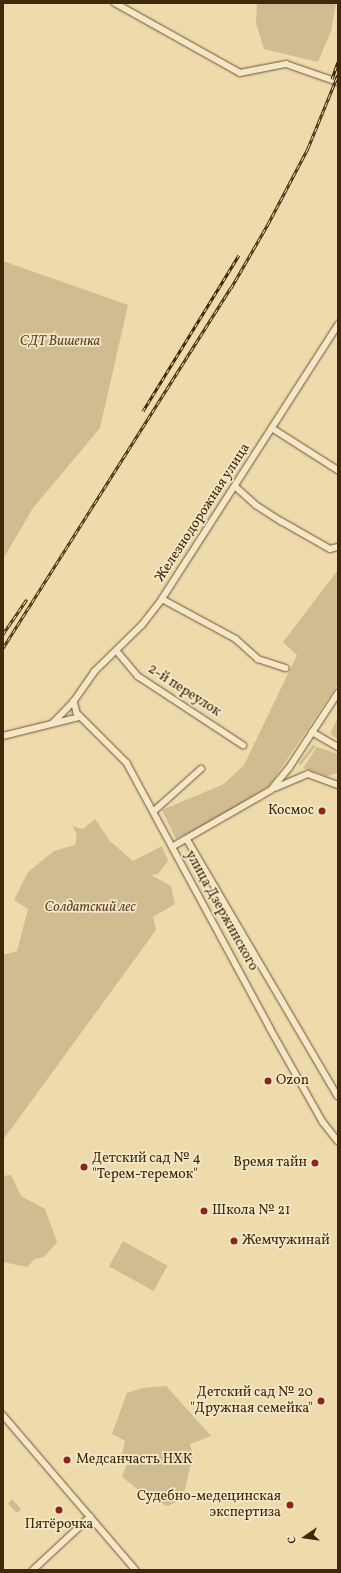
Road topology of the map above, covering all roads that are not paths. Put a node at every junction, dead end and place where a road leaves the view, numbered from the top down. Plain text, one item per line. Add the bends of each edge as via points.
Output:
1 (115, 3) edge
2 (338, 82) edge
3 (338, 325) edge
4 (272, 428) junction
5 (338, 470) edge
6 (235, 486) junction
7 (338, 547) edge
8 (162, 599) junction
9 (117, 651) junction
10 (286, 668) dead end
11 (338, 693) edge
12 (74, 701) junction
13 (80, 718) junction
14 (53, 723) junction
15 (312, 732) junction
16 (3, 736) edge
17 (244, 745) dead end
18 (338, 747) edge
19 (201, 769) dead end
20 (338, 785) edge
21 (271, 790) junction
22 (154, 811) junction
23 (187, 839) junction
24 (172, 847) junction
25 (338, 1096) edge
26 (338, 1141) edge
27 (3, 1415) edge
28 (90, 1517) junction
29 (33, 1570) edge
30 (136, 1570) edge

1 - 2 street via 240,74 286,64
3 - 4 street, Железнодорожная улица
4 - 5 street
4 - 6 street, Железнодорожная улица
6 - 7 street via 256,505 281,521 330,549
6 - 8 street, Железнодорожная улица
8 - 9 street, Железнодорожная улица
8 - 10 street via 236,639 258,659
9 - 12 street, Железнодорожная улица via 94,672
9 - 17 street, 2-й переулок via 138,676
11 - 15 street
12 - 13 street, улица Дзержинского
12 - 14 street, Железнодорожная улица
13 - 14 street
13 - 22 street, улица Дзержинского via 120,753
14 - 16 street
15 - 18 street
15 - 21 street
19 - 22 street
20 - 21 street via 308,774 300,775
21 - 23 street
22 - 24 street, улица Дзержинского
23 - 24 street
23 - 25 street, улица Дзержинского
24 - 26 street, улица Дзержинского via 273,1035 323,1122
27 - 28 street
28 - 29 street
28 - 30 street

